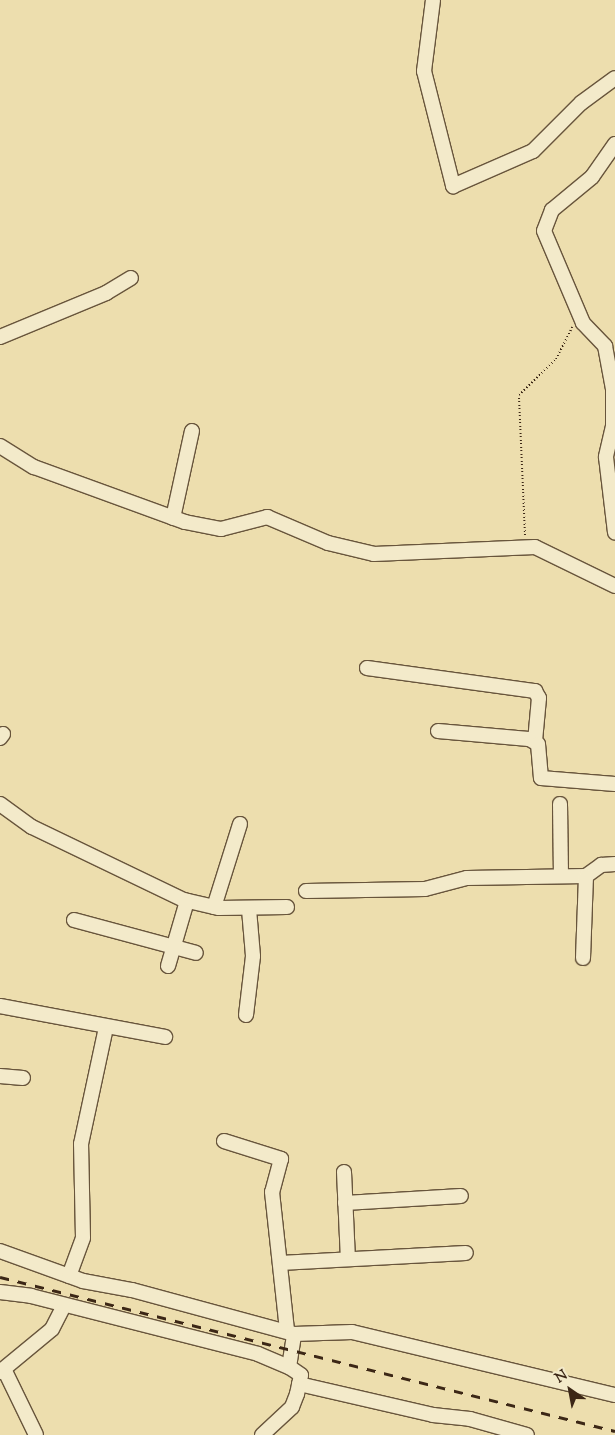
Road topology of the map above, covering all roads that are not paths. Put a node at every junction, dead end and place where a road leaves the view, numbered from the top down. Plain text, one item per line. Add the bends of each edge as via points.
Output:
1 (433, 0) edge
2 (615, 78) edge
3 (615, 144) edge
4 (131, 278) dead end
5 (0, 337) edge
6 (192, 431) dead end
7 (0, 446) edge
8 (174, 518) junction
9 (615, 532) edge
10 (615, 586) edge
11 (367, 668) dead end
12 (438, 731) dead end
13 (535, 741) junction
14 (615, 784) edge
15 (0, 804) edge
16 (560, 804) dead end
17 (240, 824) dead end
18 (615, 864) edge
19 (560, 876) junction
20 (586, 876) junction
21 (306, 891) dead end
22 (187, 901) junction
23 (214, 907) junction
24 (287, 907) dead end
25 (249, 909) junction
26 (74, 920) dead end
27 (172, 947) junction
28 (196, 953) dead end
29 (584, 958) dead end
30 (168, 966) dead end
31 (0, 1006) edge
32 (246, 1015) dead end
33 (106, 1027) junction
34 (165, 1037) dead end
35 (0, 1076) edge
36 (23, 1078) dead end
37 (224, 1141) dead end
38 (344, 1172) dead end
39 (461, 1196) dead end
40 (346, 1203) junction
41 (0, 1251) edge
42 (466, 1254) dead end
43 (348, 1259) junction
44 (280, 1263) junction
45 (68, 1276) junction
46 (0, 1292) edge
47 (63, 1308) junction
48 (291, 1332) junction
49 (289, 1367) junction
50 (2, 1371) edge
51 (299, 1384) junction
52 (615, 1395) edge
53 (36, 1435) edge
54 (262, 1435) edge
55 (527, 1435) edge

1 - 2 street via 424,72 453,186 534,152 587,98
3 - 9 street via 592,178 552,210 544,226 577,309 605,346 613,426 606,471
4 - 5 street via 106,293
6 - 8 street
7 - 8 street via 34,467
8 - 10 street via 221,529 267,517 328,543 374,554 525,547 547,551
11 - 13 street via 534,691 539,698
12 - 13 street
13 - 14 street via 541,778
15 - 22 street via 32,826
16 - 19 street
17 - 23 street
18 - 20 street via 601,865
19 - 20 street
19 - 21 street via 467,878 426,890
20 - 29 street
22 - 23 street
22 - 27 street
23 - 25 street
24 - 25 street
25 - 32 street via 253,956
26 - 27 street
27 - 28 street
27 - 30 street
31 - 33 street
33 - 34 street
33 - 45 street via 81,1144 83,1238
35 - 36 street
37 - 44 street via 281,1159 272,1192
38 - 40 street
39 - 40 street
40 - 43 street
41 - 45 street
42 - 43 street
43 - 44 street
44 - 48 street
45 - 48 street
46 - 47 street via 31,1296
47 - 49 street via 258,1354
47 - 50 street via 52,1329
48 - 49 street
48 - 52 street via 352,1332
49 - 51 street via 301,1375
50 - 53 street
51 - 54 street via 292,1407
51 - 55 street via 433,1415 470,1419

